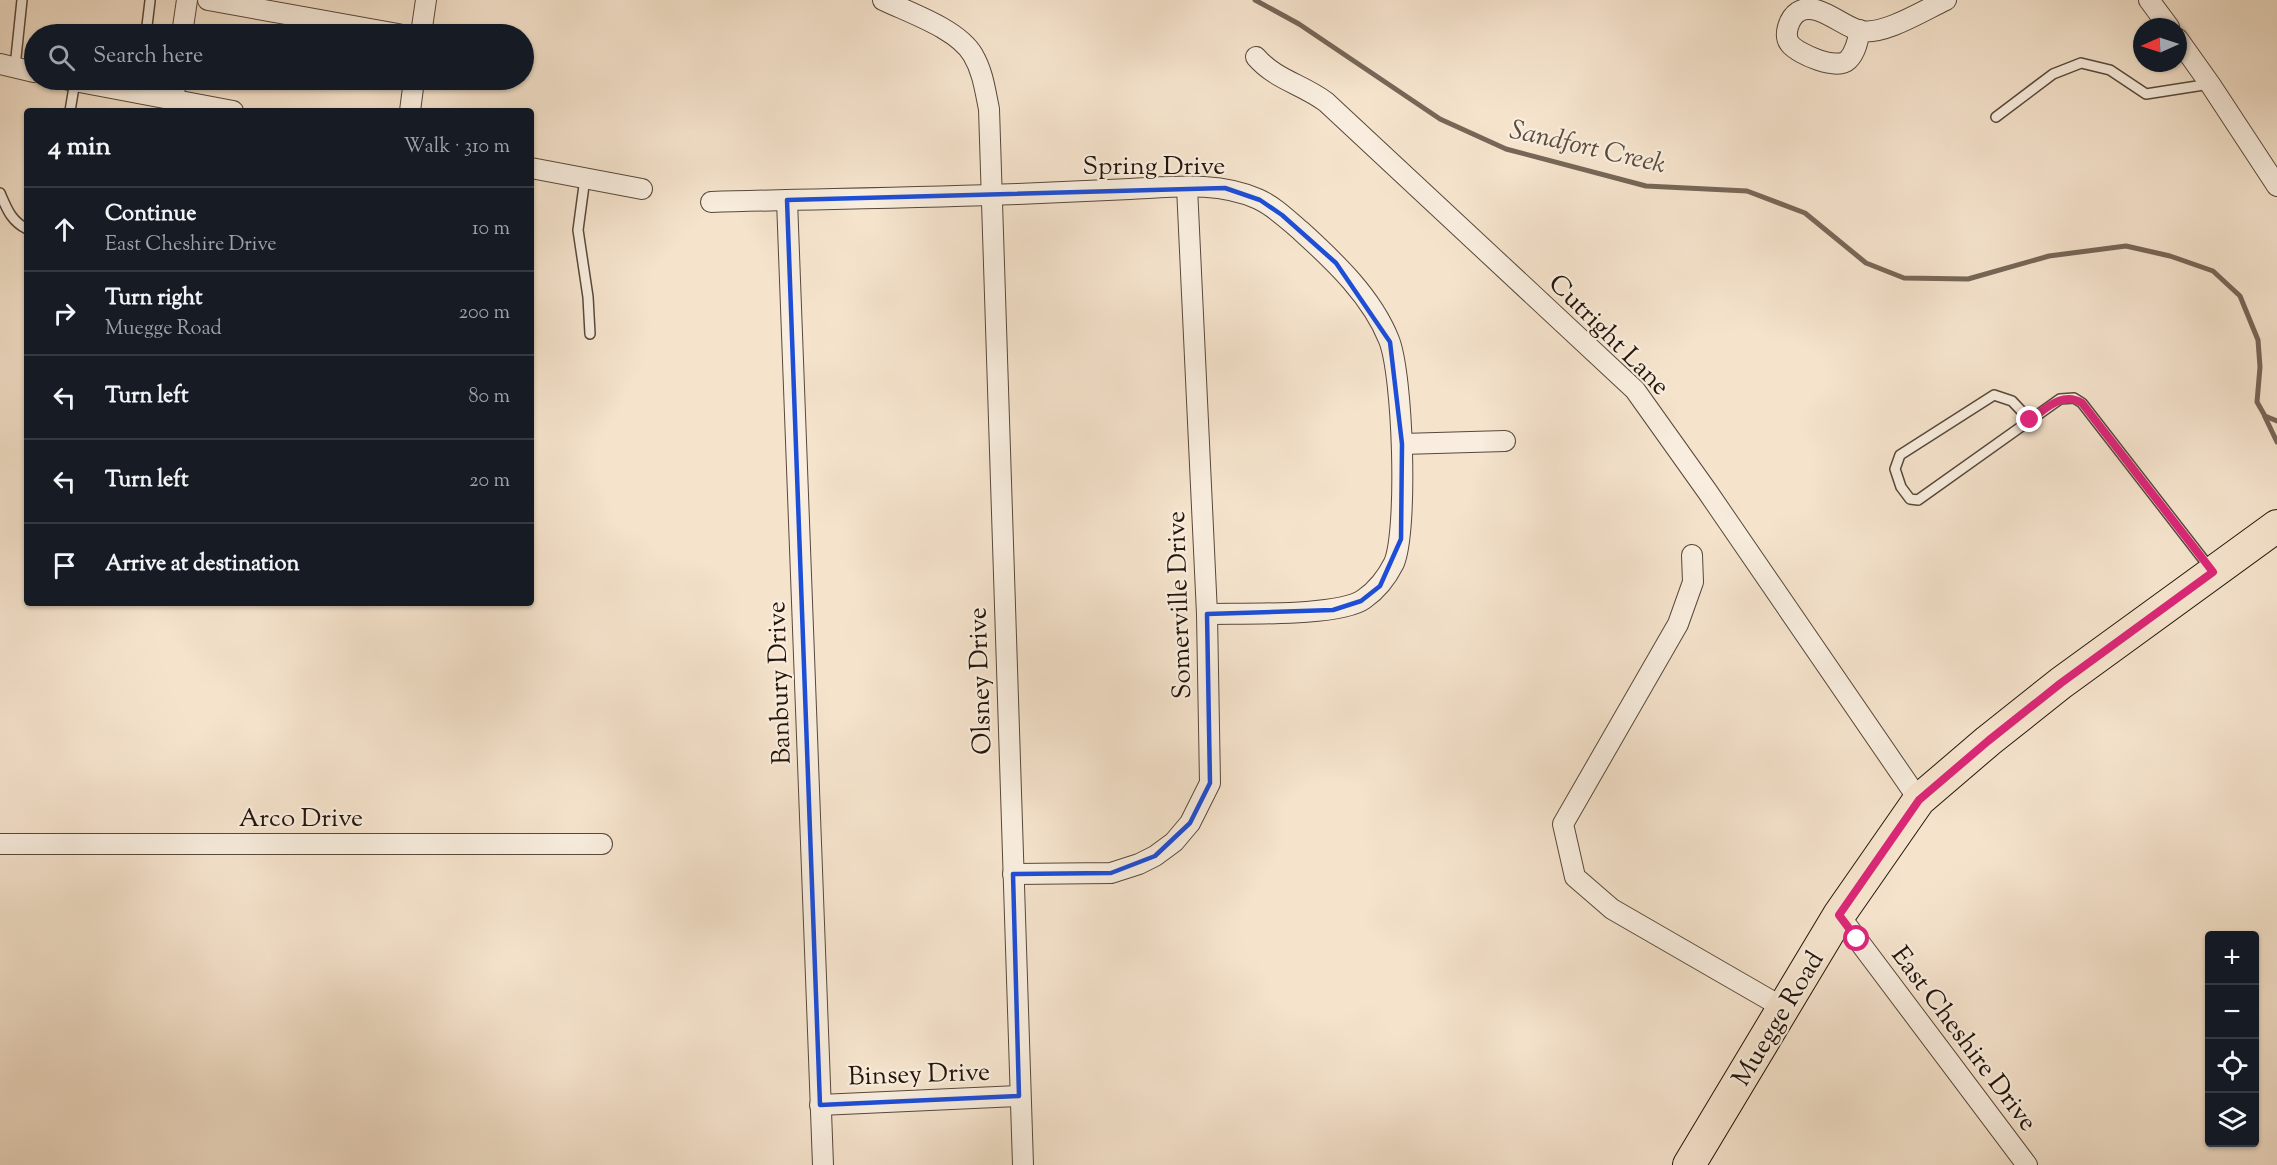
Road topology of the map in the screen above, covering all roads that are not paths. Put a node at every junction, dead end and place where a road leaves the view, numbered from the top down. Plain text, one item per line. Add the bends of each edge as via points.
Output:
1 (22, 0) edge
2 (187, 0) edge
3 (208, 0) edge
4 (426, 0) edge
5 (883, 0) edge
6 (1947, 0) edge
7 (2149, 0) edge
8 (150, 1) edge
9 (2162, 18) edge
10 (147, 24) edge
11 (183, 24) edge
12 (342, 24) edge
13 (422, 24) edge
14 (1860, 30) dead end
15 (2187, 52) edge
16 (1256, 57) dead end
17 (17, 68) edge
18 (2210, 84) junction
19 (71, 90) edge
20 (139, 90) edge
21 (174, 90) edge
22 (413, 90) edge
23 (173, 100) junction
24 (70, 108) edge
25 (217, 108) edge
26 (410, 108) edge
27 (1996, 117) dead end
28 (534, 169) edge
29 (585, 178) junction
30 (2277, 186) edge
31 (1187, 187) junction
32 (642, 189) dead end
33 (0, 193) edge
34 (991, 195) junction
35 (787, 200) junction
36 (711, 202) dead end
37 (24, 228) edge
38 (590, 334) dead end
39 (2030, 420) junction
40 (1505, 441) dead end
41 (1402, 444) junction
42 (2277, 526) edge
43 (1692, 555) dead end
44 (2213, 572) junction
45 (1207, 614) junction
46 (1919, 800) junction
47 (0, 844) edge
48 (602, 844) dead end
49 (1013, 874) junction
50 (1839, 915) junction
51 (1782, 1007) junction
52 (1019, 1096) junction
53 (820, 1105) junction
54 (2020, 1162) edge
55 (823, 1165) edge
56 (1023, 1165) edge
57 (1689, 1165) edge

1 - 17 lane
2 - 11 street
3 - 12 street
4 - 13 street
5 - 34 street, Olsney Drive via 954,36 973,54 984,81 988,109
6 - 14 street via 1879,31
7 - 9 street
8 - 10 lane
15 - 18 street
16 - 46 street, Cutright Lane via 1275,75 1310,90 1326,102 1635,390
18 - 27 lane via 2146,94 2110,70 2081,63 2053,74
18 - 30 street
19 - 24 lane
20 - 23 street
21 - 23 street
22 - 26 street
23 - 25 street
28 - 29 street
29 - 32 street
29 - 38 lane via 578,230
31 - 34 street, Spring Drive
31 - 41 street, Spring Drive via 1225,188 1260,200 1335,263 1370,307 1390,342
31 - 45 street, Somerville Drive
33 - 37 lane via 8,214
34 - 35 street, Spring Drive
34 - 49 street, Olsney Drive
35 - 36 street, Spring Drive
35 - 53 street, Banbury Drive
39 - 39 lane via 1918,500 1910,499 1901,487 1894,469 1900,455 1994,395 2012,401
39 - 44 lane via 2060,399 2074,398 2082,403
40 - 41 street
41 - 45 street, Spring Drive via 1401,539 1394,563 1380,586 1361,601 1333,610
42 - 44 main road, Muegge Road
43 - 51 street via 1693,582 1678,624 1563,824 1575,877 1612,909
44 - 46 main road, Muegge Road via 2052,690
45 - 49 street, Somerville Drive via 1210,783 1190,823 1155,856 1111,873
46 - 50 main road, Muegge Road
47 - 48 street, Arco Drive
49 - 52 street, Olsney Drive
50 - 51 main road, Muegge Road
50 - 54 street, East Cheshire Drive
51 - 57 main road, Muegge Road
52 - 53 street, Binsey Drive
52 - 56 street, Olsney Drive
53 - 55 street, Banbury Drive

